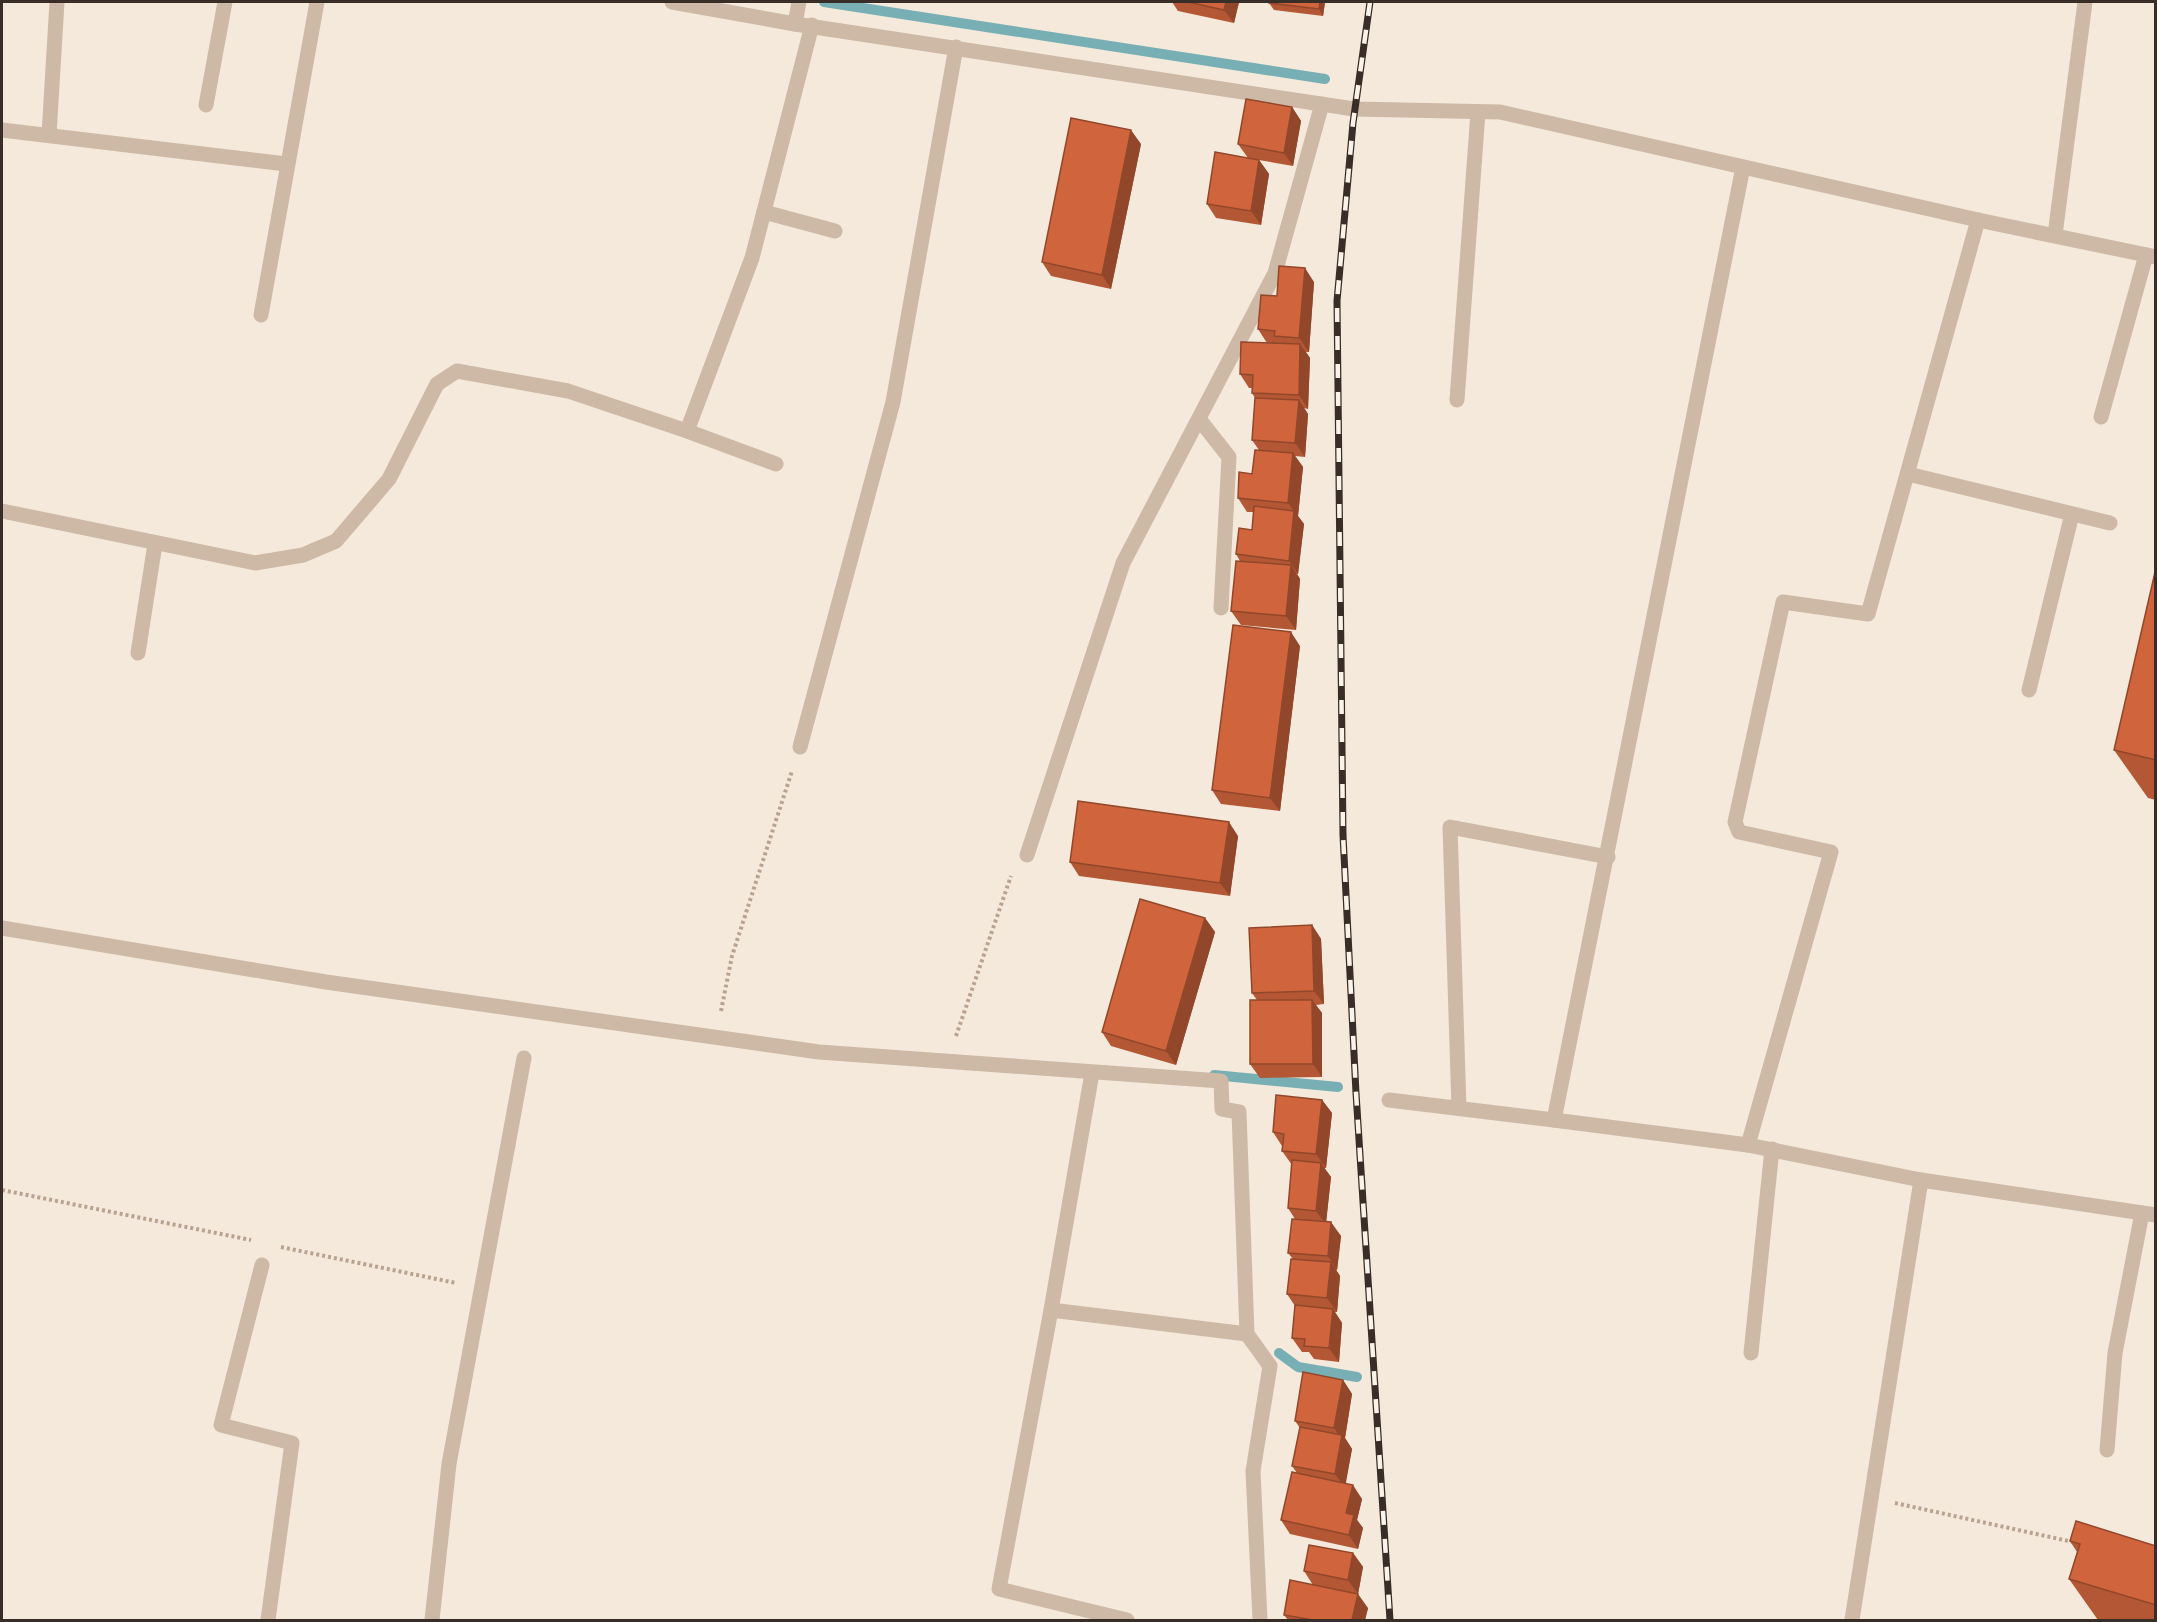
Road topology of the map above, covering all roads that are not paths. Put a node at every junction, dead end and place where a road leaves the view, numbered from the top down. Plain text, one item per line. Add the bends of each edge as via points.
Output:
1 (57, 2) edge
2 (225, 2) edge
3 (317, 2) edge
4 (672, 2) edge
5 (800, 2) edge
6 (2085, 2) edge
7 (795, 24) junction
8 (812, 25) junction
9 (957, 47) junction
10 (1322, 104) junction
11 (206, 105) dead end
12 (1478, 112) junction
13 (2, 130) edge
14 (49, 135) junction
15 (286, 164) junction
16 (1743, 167) junction
17 (764, 212) junction
18 (1978, 220) junction
19 (835, 231) dead end
20 (2055, 236) junction
21 (2151, 256) edge
22 (261, 315) dead end
23 (1457, 400) dead end
24 (2101, 417) dead end
25 (1199, 419) junction
26 (687, 431) junction
27 (776, 464) dead end
28 (1908, 474) junction
29 (2, 511) edge
30 (2072, 514) junction
31 (2110, 523) dead end
32 (155, 544) junction
33 (1221, 609) dead end
34 (138, 653) dead end
35 (2029, 690) dead end
36 (800, 747) road end
37 (1027, 855) road end
38 (1608, 857) junction
39 (2, 928) edge
40 (524, 1058) dead end
41 (1092, 1073) junction
42 (1389, 1100) dead end
43 (1459, 1108) junction
44 (1554, 1120) junction
45 (1748, 1145) junction
46 (1772, 1149) junction
47 (1921, 1180) junction
48 (2149, 1214) edge
49 (262, 1265) dead end
50 (1051, 1310) junction
51 (1247, 1334) junction
52 (1751, 1353) dead end
53 (2107, 1450) dead end
54 (268, 1620) edge
55 (432, 1620) edge
56 (1127, 1620) edge
57 (1260, 1620) edge
58 (1852, 1620) edge

1 - 14 street
2 - 11 street
3 - 15 street
4 - 7 street
5 - 7 street
6 - 20 street
7 - 8 street
8 - 9 street
8 - 17 street
9 - 10 street
9 - 36 street via 893,402
10 - 12 street via 1354,109
10 - 25 street via 1275,273
12 - 16 street via 1500,112
12 - 23 street
13 - 14 street
14 - 15 street
15 - 22 street
16 - 18 street
16 - 38 street
17 - 19 street
17 - 26 street via 752,258
18 - 20 street
18 - 28 street
20 - 21 street
21 - 24 street
25 - 33 street via 1229,456
25 - 37 street via 1123,563
26 - 27 street
26 - 32 street via 568,391 457,370 437,384 390,479 336,541 303,555 255,563
28 - 30 street
28 - 45 street via 1868,614 1783,602 1780,613 1736,822 1739,832 1831,852
29 - 32 street
30 - 31 street
30 - 35 street
32 - 34 street
38 - 43 street via 1450,827
38 - 44 street
39 - 41 street via 326,982 819,1052
40 - 55 street via 449,1464
41 - 50 street
41 - 51 street via 1221,1081 1222,1109 1239,1112
42 - 43 street
43 - 44 street
44 - 45 street
45 - 46 street
46 - 47 street
46 - 52 street
47 - 48 street
47 - 58 street
48 - 53 street via 2115,1353
49 - 54 street via 221,1425 292,1443
50 - 51 street
50 - 56 street via 999,1589
51 - 57 street via 1270,1366 1253,1471

